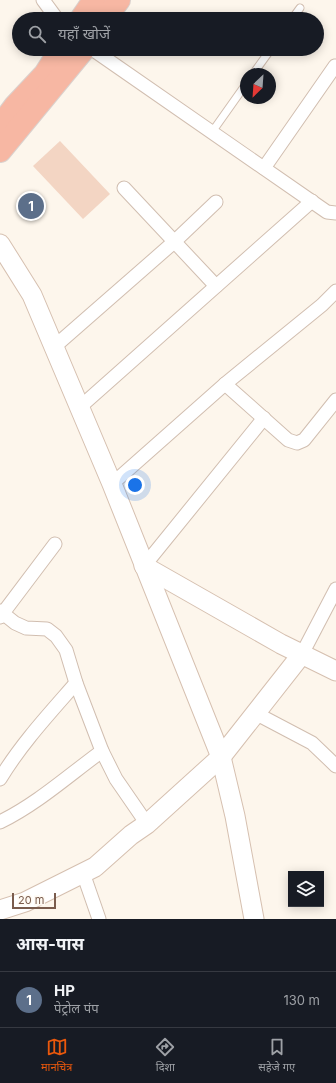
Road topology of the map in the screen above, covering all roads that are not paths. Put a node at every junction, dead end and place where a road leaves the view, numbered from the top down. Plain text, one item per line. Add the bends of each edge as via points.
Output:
1 (43, 0) edge
2 (94, 0) edge
3 (119, 0) edge
4 (300, 8) dead end
5 (52, 12) edge
6 (86, 12) edge
7 (110, 12) edge
8 (297, 12) edge
9 (57, 56) edge
10 (78, 56) edge
11 (102, 56) edge
12 (266, 56) edge
13 (334, 66) dead end
14 (257, 68) edge
15 (240, 92) edge
16 (0, 126) edge
17 (212, 132) junction
18 (1, 148) edge
19 (264, 168) junction
20 (124, 188) dead end
21 (312, 201) junction
22 (216, 202) dead end
23 (336, 213) edge
24 (174, 242) junction
25 (0, 244) edge
26 (216, 286) junction
27 (336, 291) edge
28 (54, 348) junction
29 (225, 384) junction
30 (336, 400) edge
31 (79, 408) junction
32 (264, 418) junction
33 (112, 484) junction
34 (55, 544) dead end
35 (144, 566) junction
36 (336, 590) edge
37 (1, 614) edge
38 (302, 654) junction
39 (336, 671) edge
40 (76, 683) junction
41 (255, 713) junction
42 (102, 751) junction
43 (221, 757) junction
44 (336, 766) edge
45 (0, 779) edge
46 (0, 822) edge
47 (147, 824) junction
48 (83, 872) junction
49 (0, 910) edge
50 (99, 919) edge
51 (254, 919) edge

1 - 5 street
2 - 6 highway
3 - 7 highway
4 - 8 lane
9 - 16 highway via 45,74 14,106
10 - 18 highway
11 - 17 street
12 - 14 lane
13 - 19 street
15 - 17 lane
17 - 19 street
19 - 21 street
20 - 24 street
21 - 23 street via 327,212
21 - 26 street
22 - 24 street
24 - 26 street
24 - 28 street
25 - 28 street via 32,295
26 - 31 street
27 - 29 street
28 - 31 street
29 - 32 street
29 - 33 street
30 - 32 street via 304,440 297,443 288,440
31 - 33 street
32 - 35 street
33 - 35 street
34 - 37 street
35 - 38 street
35 - 43 street
36 - 38 street
37 - 40 street via 26,628 47,629 56,636 66,650
38 - 39 street
38 - 41 street
40 - 42 street
40 - 45 street via 28,738
41 - 43 street
41 - 44 street via 312,743
42 - 46 street via 40,798
42 - 47 street via 116,779
43 - 47 street
43 - 51 street
47 - 48 street via 95,867
48 - 49 street via 25,902
48 - 50 street

